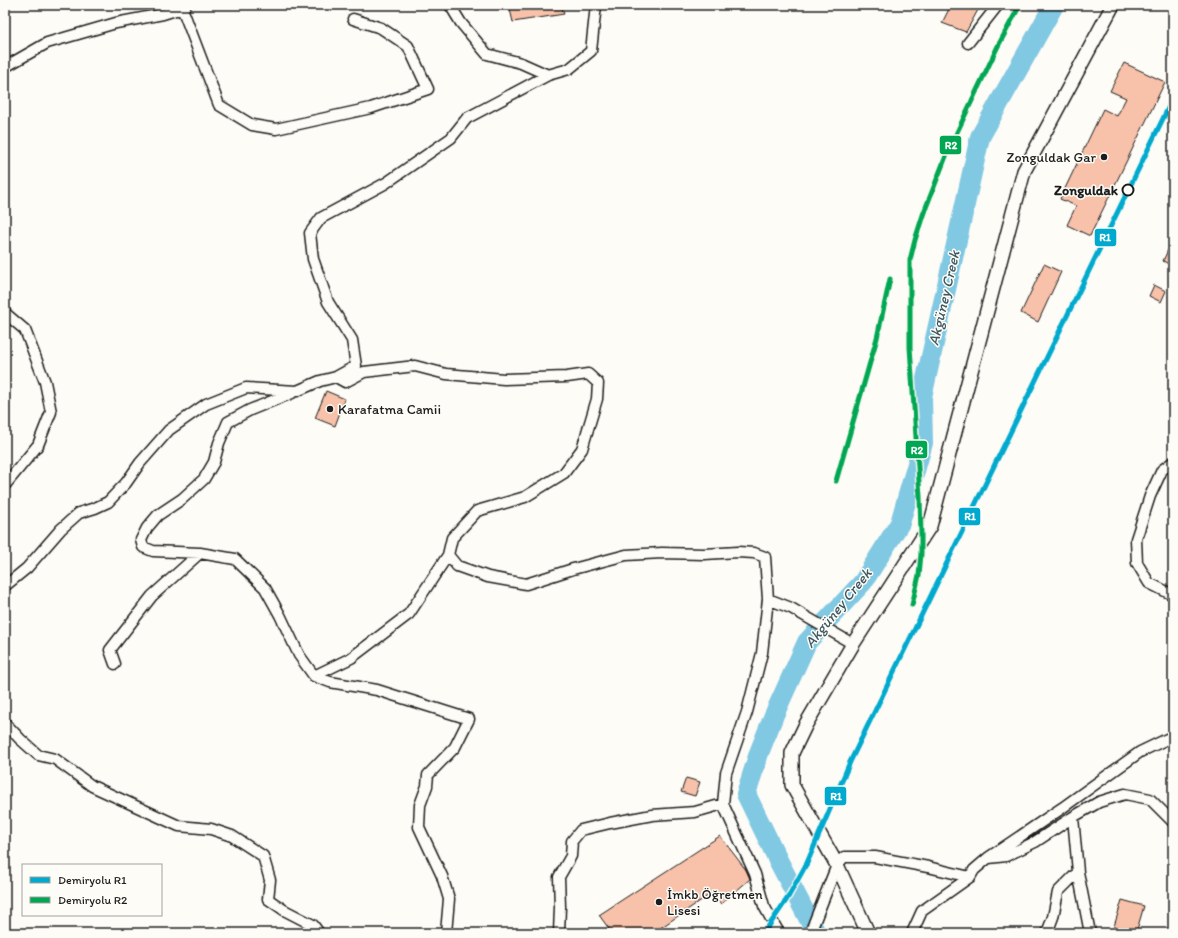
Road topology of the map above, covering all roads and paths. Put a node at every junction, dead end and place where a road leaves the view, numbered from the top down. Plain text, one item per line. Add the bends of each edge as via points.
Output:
1 (450, 5) edge
2 (596, 5) edge
3 (998, 5) edge
4 (1113, 5) edge
5 (184, 7) edge
6 (353, 19) dead end
7 (968, 43) dead end
8 (5, 67) edge
9 (548, 75) junction
10 (5, 313) edge
11 (336, 377) junction
12 (296, 391) junction
13 (1173, 462) edge
14 (5, 485) edge
15 (200, 553) junction
16 (448, 555) junction
17 (5, 586) edge
18 (1173, 596) edge
19 (768, 599) junction
20 (853, 644) junction
21 (115, 664) dead end
22 (314, 676) junction
23 (5, 723) edge
24 (1173, 738) edge
25 (722, 804) junction
26 (1073, 817) junction
27 (1173, 822) edge
28 (988, 858) junction
29 (837, 865) junction
30 (1078, 872) junction
31 (970, 877) junction
32 (319, 933) edge
33 (446, 933) edge
34 (559, 933) edge
35 (779, 933) edge
36 (810, 933) edge
37 (868, 933) edge
38 (912, 933) edge
39 (1047, 933) edge
40 (1090, 933) edge

1 - 9 street via 461,23 487,54 521,63
2 - 9 street via 591,51 570,69
3 - 7 street
4 - 20 street via 1024,171 930,526
5 - 6 street via 219,105 252,125 276,129 371,108 428,89 408,46 381,28
5 - 8 street via 163,14 116,22 48,43
9 - 11 street via 467,118 451,138 386,183 321,218 310,233 313,259 328,302 352,340 356,366
10 - 14 street via 25,330 45,382 51,412 38,445
11 - 12 street
11 - 16 street via 346,382 364,372 415,366 446,374 504,379 588,374 598,383 597,399 582,449 564,473 525,496 477,511 452,538
12 - 15 street via 228,422 214,462 204,479 182,499 158,515 141,540 143,547 153,551
12 - 17 street via 246,388 206,404 169,430 108,502 79,513 60,529 27,568
13 - 18 street via 1162,470 1150,496 1136,539 1137,563 1149,583
15 - 21 street via 152,596 127,626 110,650
15 - 22 street via 235,559 265,588 298,655
16 - 19 street via 457,566 488,577 526,584 626,555 754,553 765,557
16 - 22 street via 409,614 351,658
19 - 20 street via 810,618
19 - 25 street via 762,653 747,712 726,773
20 - 29 street via 792,753 792,785
22 - 33 street via 330,682 377,690 469,719 455,747 428,775 420,806 419,827 442,876 449,899
23 - 32 street via 38,755 55,759 92,786 179,826 211,829 232,836 263,856 270,880 268,899 313,925
24 - 28 street via 1140,752
25 - 34 street via 695,812 652,815 581,830 572,841 571,856 559,877
25 - 35 street via 755,874 764,906
26 - 27 street via 1099,802 1125,794 1150,799
26 - 28 street via 1012,854
26 - 30 street
28 - 31 street
29 - 31 street via 844,857 875,857
29 - 36 street
29 - 37 street
30 - 39 street via 1058,892
30 - 40 street
31 - 38 street via 922,911

